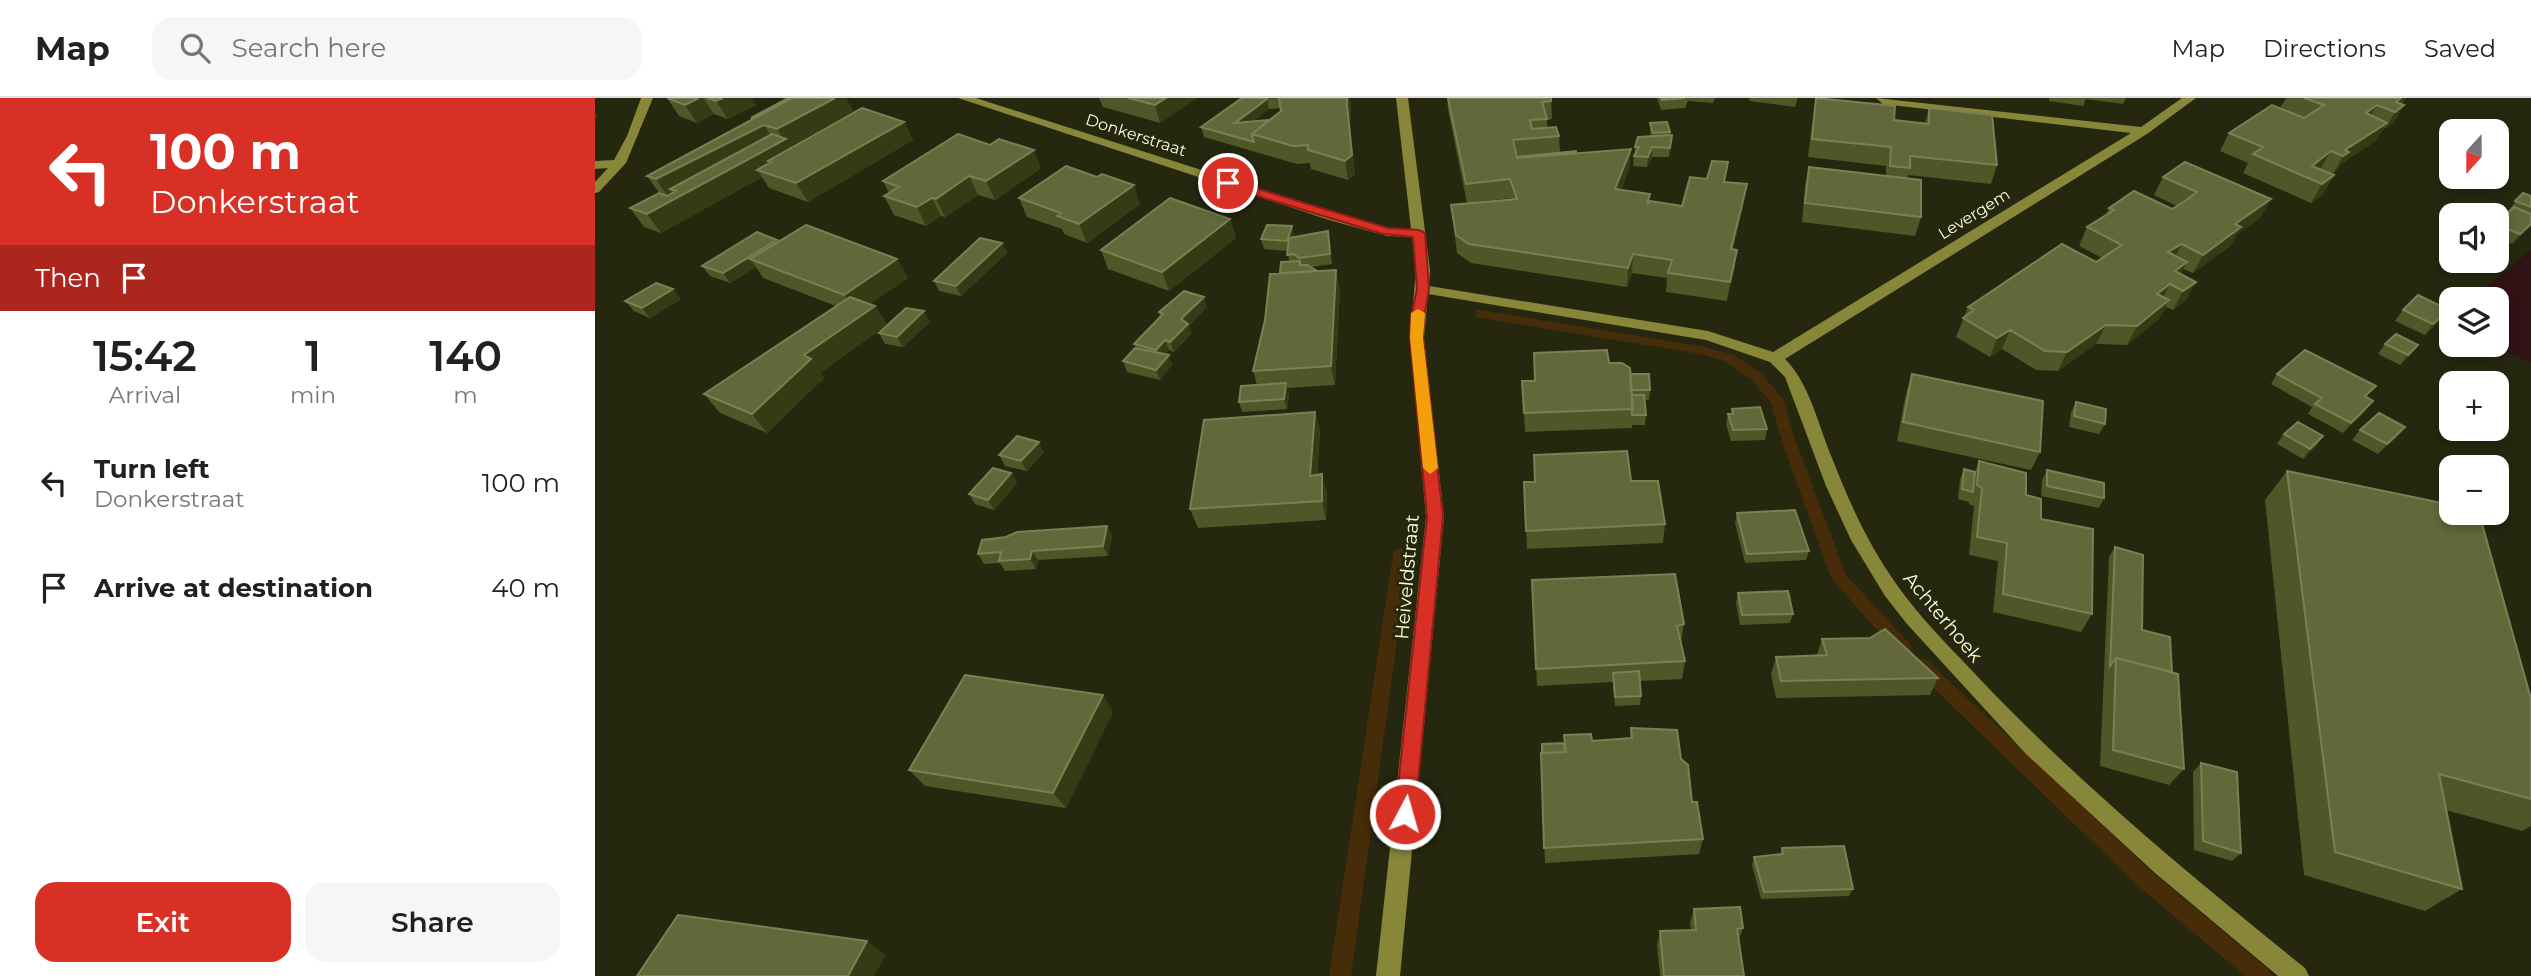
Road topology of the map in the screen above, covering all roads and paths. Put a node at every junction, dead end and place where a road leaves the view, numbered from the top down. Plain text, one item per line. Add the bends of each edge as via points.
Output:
1 (647, 98) edge
2 (964, 98) edge
3 (1402, 98) edge
4 (1882, 98) edge
5 (2190, 98) edge
6 (2143, 131) junction
7 (620, 163) junction
8 (595, 165) edge
9 (595, 189) edge
10 (1419, 233) junction
11 (1423, 289) junction
12 (1775, 358) junction
13 (1388, 976) edge
14 (2297, 976) edge

1 - 7 street
2 - 10 street, Donkerstraat via 1333,217 1387,232
3 - 10 street, Heiveldstraat
4 - 6 street
5 - 6 street, Levergem
6 - 12 street, Levergem
7 - 8 street
7 - 9 street
10 - 11 street, Heiveldstraat
11 - 12 street via 1708,336
11 - 13 street, Heiveldstraat via 1417,338 1435,517
12 - 14 street, Achterhoek via 1792,375 1854,530 1891,592 1984,697 2063,776 2170,874

